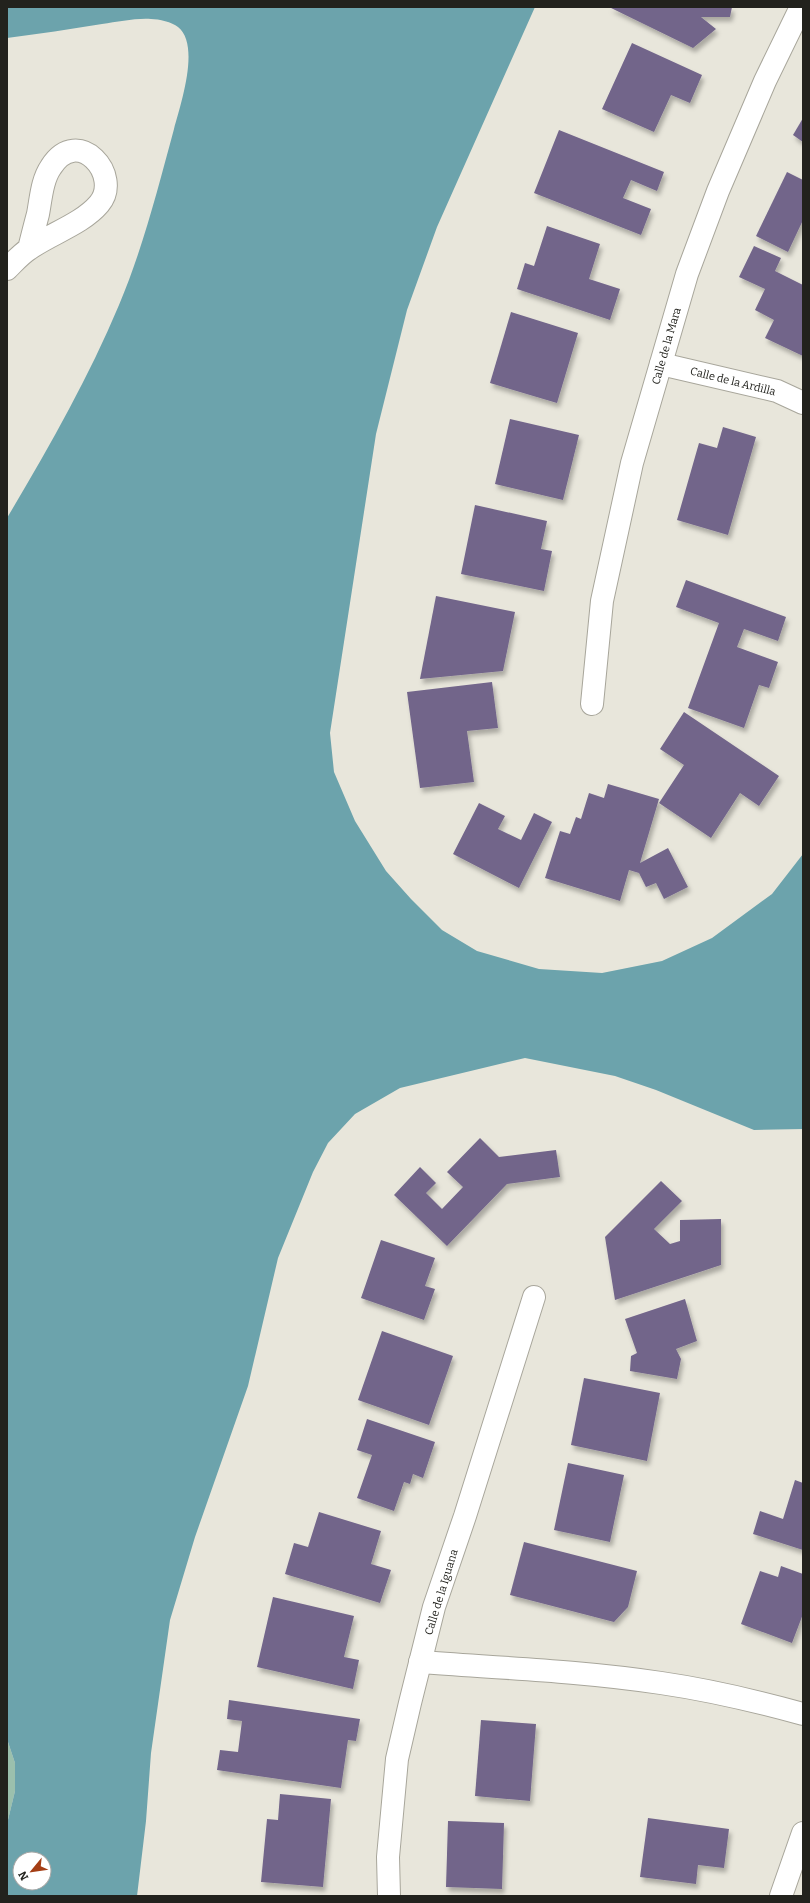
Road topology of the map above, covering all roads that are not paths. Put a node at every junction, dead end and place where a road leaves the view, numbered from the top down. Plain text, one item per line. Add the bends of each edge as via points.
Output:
1 (801, 7) edge
2 (28, 249) dead end
3 (7, 269) edge
4 (661, 364) junction
5 (803, 403) edge
6 (592, 704) dead end
7 (534, 1297) dead end
8 (420, 1662) junction
9 (803, 1714) edge
10 (803, 1833) edge
11 (389, 1896) edge
12 (781, 1896) edge

1 - 4 street, Calle de la Mara via 765,81 718,191 687,274
2 - 3 street
4 - 5 street, Calle de la Ardilla via 776,391
4 - 6 street, Calle de la Mara via 632,464 602,601
7 - 8 street, Calle de la Iguana via 466,1516 434,1607
8 - 9 street via 571,1673 661,1683 755,1701
8 - 11 street, Calle de la Iguana via 397,1759 388,1857
10 - 12 street

